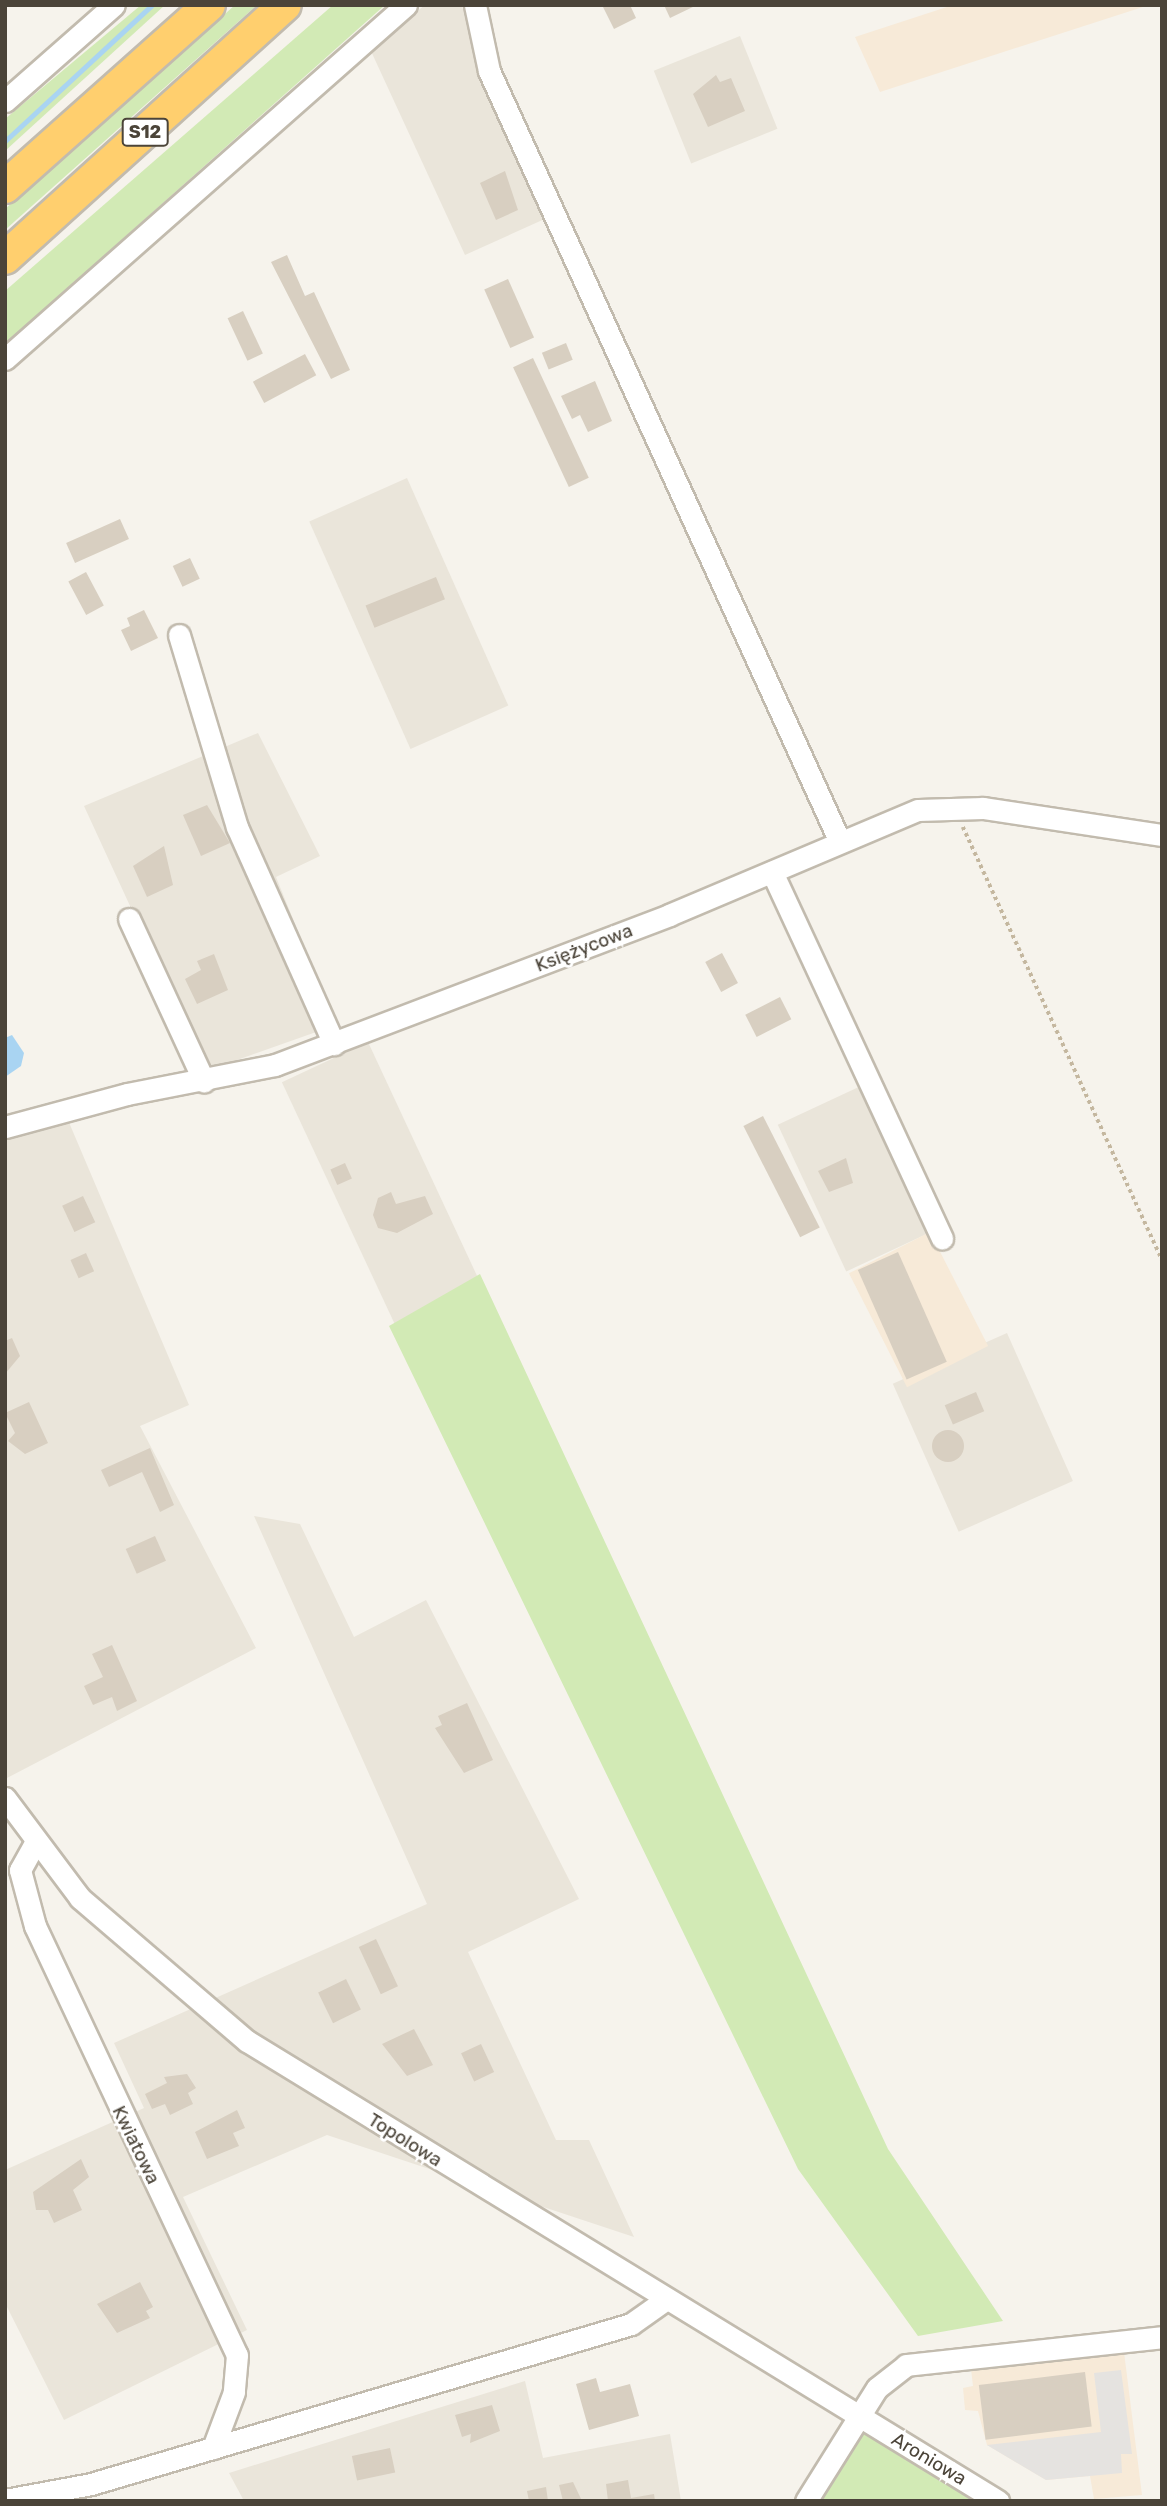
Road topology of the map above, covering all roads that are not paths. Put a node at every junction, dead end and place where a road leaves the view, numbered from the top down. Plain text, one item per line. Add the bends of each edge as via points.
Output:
1 (114, 5) edge
2 (209, 5) edge
3 (285, 5) edge
4 (406, 5) edge
5 (475, 5) edge
6 (5, 101) edge
7 (5, 187) edge
8 (5, 258) edge
9 (5, 359) edge
10 (179, 635) dead end
11 (1162, 835) edge
12 (840, 842) junction
13 (772, 872) junction
14 (129, 919) dead end
15 (334, 1044) junction
16 (204, 1082) junction
17 (5, 1128) edge
18 (942, 1239) dead end
19 (5, 1798) edge
20 (35, 1843) junction
21 (665, 2300) junction
22 (1162, 2337) edge
23 (860, 2417) junction
24 (213, 2448) junction
25 (5, 2500) edge
26 (806, 2501) edge
27 (998, 2501) edge

1 - 6 street
2 - 7 highway, S12
3 - 8 highway, S12
4 - 9 street
5 - 12 street via 489,71
10 - 15 street via 237,827
11 - 12 street, Księżycowa via 959,806 902,815
12 - 13 street, Księżycowa
13 - 15 street, Księżycowa
13 - 18 street
14 - 16 street
15 - 16 street, Księżycowa
16 - 17 street, Księżycowa via 117,1096
19 - 20 street, Topolowa
20 - 21 street, Topolowa via 108,1925 230,2029
20 - 24 street, Kwiatowa via 20,1870 35,1926 237,2356 234,2392
21 - 23 street, Topolowa
21 - 24 street via 631,2324
22 - 23 street via 906,2365 877,2388
23 - 26 street
23 - 27 street, Aroniowa
24 - 25 street via 91,2484

